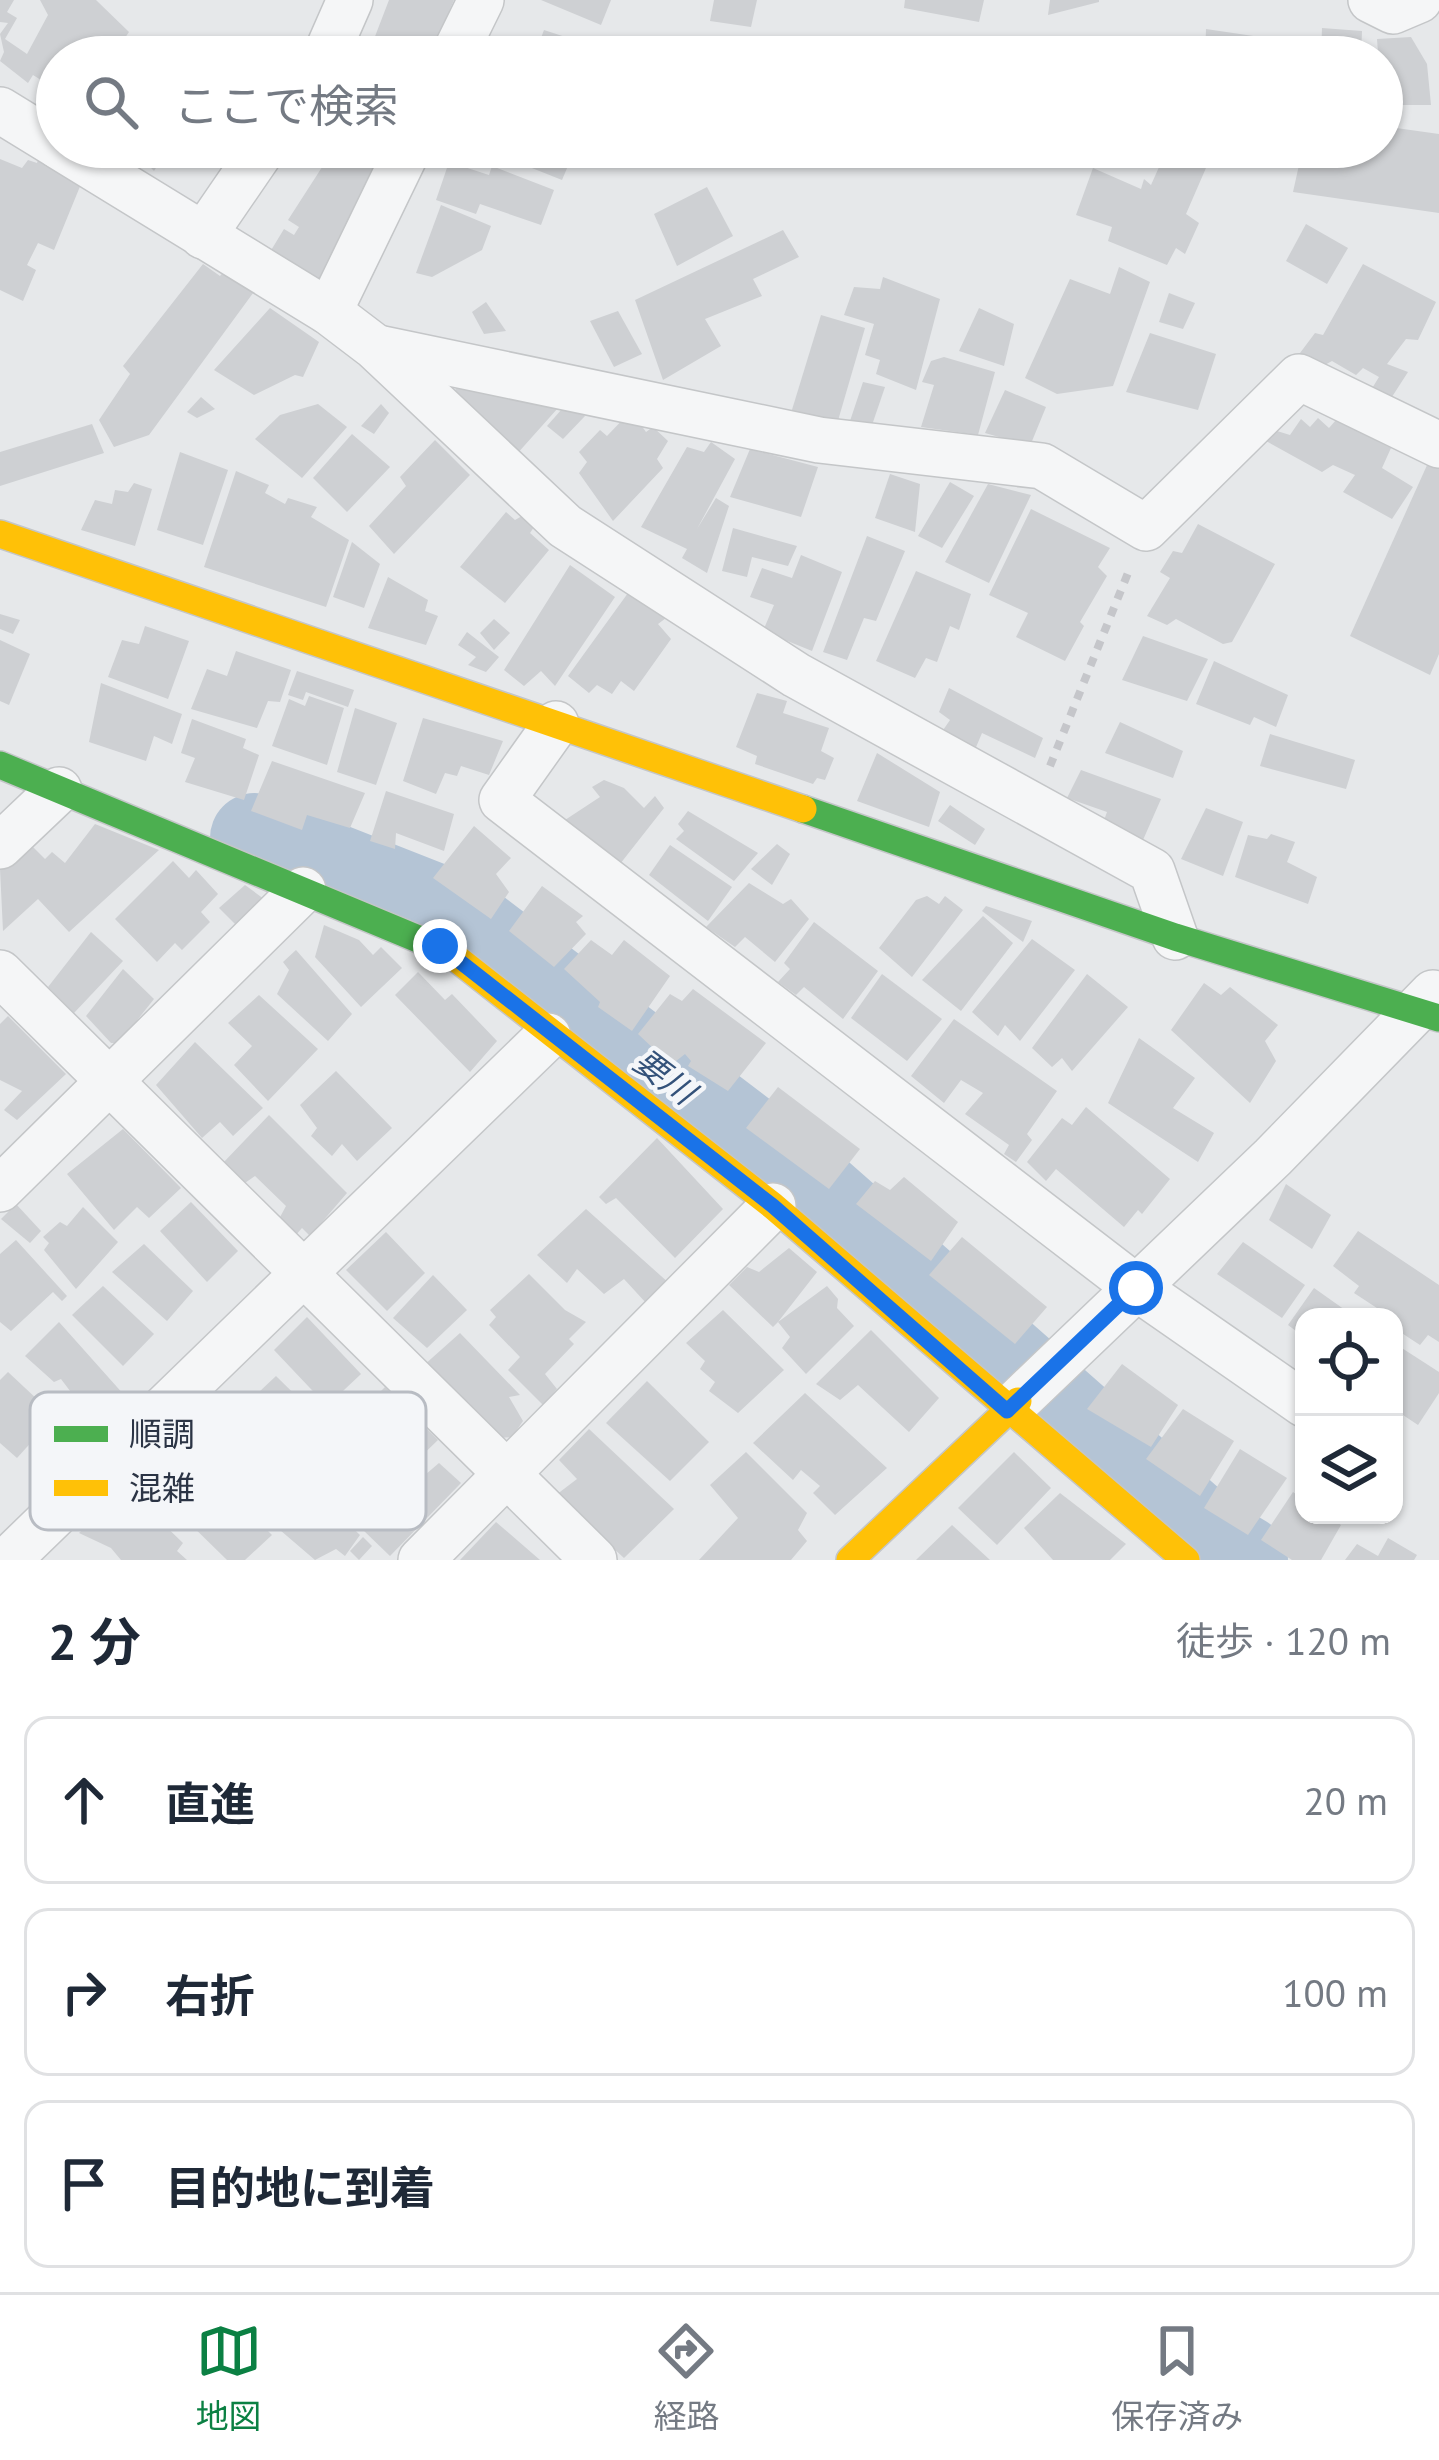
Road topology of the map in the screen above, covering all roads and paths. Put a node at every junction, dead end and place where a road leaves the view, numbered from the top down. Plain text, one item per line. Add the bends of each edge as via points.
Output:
1 (350, 0) edge
2 (481, 0) edge
3 (1371, 0) edge
4 (1419, 0) edge
5 (334, 36) edge
6 (463, 36) edge
7 (0, 110) edge
8 (36, 132) edge
9 (93, 168) edge
10 (250, 168) edge
11 (399, 168) edge
12 (203, 236) junction
13 (329, 312) junction
14 (375, 347) junction
15 (1439, 446) edge
16 (1146, 528) junction
17 (0, 535) edge
18 (556, 724) junction
19 (0, 765) edge
20 (59, 790) junction
21 (1033, 806) junction
22 (0, 846) edge
23 (303, 890) junction
24 (1174, 937) junction
25 (0, 973) edge
26 (1432, 1004) edge
27 (548, 1036) junction
28 (110, 1082) junction
29 (0, 1189) edge
30 (773, 1206) junction
31 (305, 1275) junction
32 (1136, 1288) junction
33 (183, 1392) edge
34 (424, 1392) edge
35 (426, 1394) edge
36 (1022, 1397) junction
37 (1295, 1398) edge
38 (508, 1475) junction
39 (39, 1530) edge
40 (8, 1560) edge
41 (422, 1560) edge
42 (594, 1560) edge
43 (850, 1560) edge
44 (1186, 1560) edge

1 - 5 street
2 - 6 street
3 - 4 street via 1393,11
7 - 8 street
9 - 12 street
10 - 12 street
11 - 13 street
12 - 13 street
13 - 14 street
14 - 16 street via 819,440 1042,466
14 - 21 street via 565,526 796,675
15 - 16 street via 1299,377
16 - 21 path
17 - 18 street
18 - 24 street
18 - 32 street via 502,800
19 - 20 street
20 - 22 street
20 - 23 street
21 - 24 street via 1152,871
23 - 27 street via 440,946
23 - 28 street
24 - 26 street
25 - 28 street
26 - 32 street
27 - 30 street
27 - 31 street
28 - 29 street
28 - 31 street
30 - 36 street
30 - 38 street
31 - 33 street
31 - 34 street
32 - 36 street
32 - 37 street
35 - 38 street
36 - 43 street
36 - 44 street
38 - 41 street
38 - 42 street
39 - 40 street

